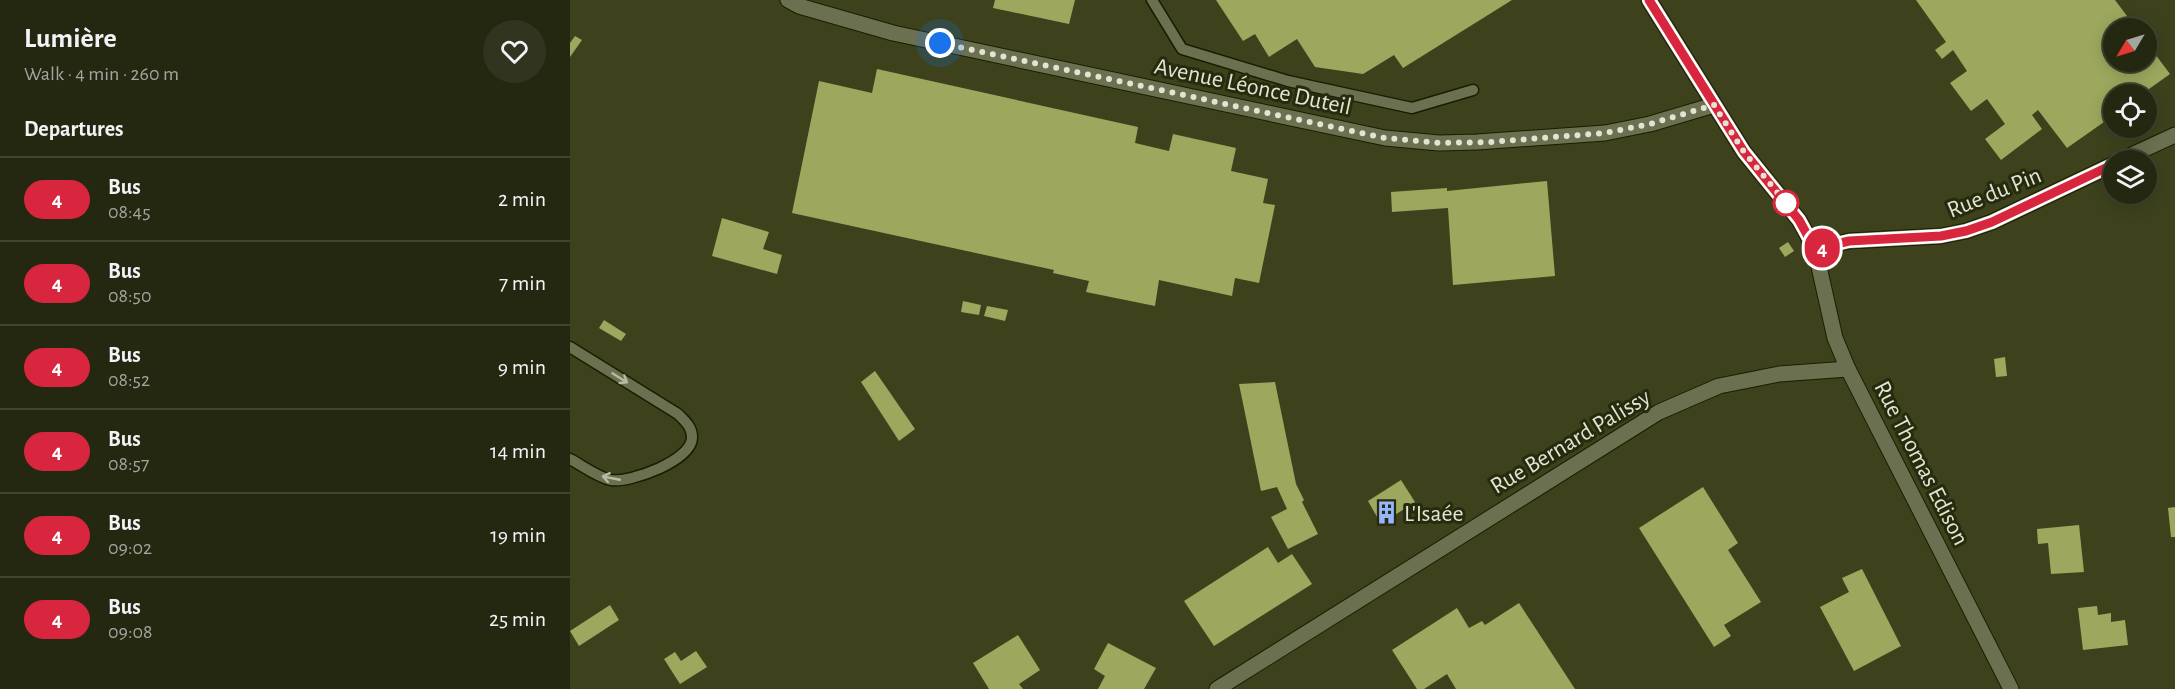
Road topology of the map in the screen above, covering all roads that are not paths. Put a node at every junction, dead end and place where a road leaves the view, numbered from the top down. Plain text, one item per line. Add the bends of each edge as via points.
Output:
1 (788, 0) edge
2 (1152, 0) edge
3 (1649, 0) edge
4 (1473, 90) dead end
5 (1714, 105) junction
6 (2175, 135) edge
7 (2143, 150) edge
8 (2103, 169) edge
9 (1815, 249) junction
10 (570, 347) edge
11 (1848, 369) junction
12 (570, 459) edge
13 (1217, 689) edge
14 (2011, 689) edge

1 - 5 street, Avenue Léonce Duteil via 893,33 1385,138 1491,142 1605,133
2 - 4 lane via 1182,48 1288,81 1412,108
3 - 5 street, Rue Thomas Edison
5 - 9 street, Rue Thomas Edison via 1744,152 1799,220
6 - 7 street
8 - 9 street, Rue du Pin via 1966,231 1849,241
9 - 11 street, Rue Thomas Edison via 1835,338
10 -> 12 lane via 678,414 693,435 680,456 628,480 598,475
11 - 13 street, Rue Bernard Palissy via 1779,374 1719,386 1659,412
11 - 14 street, Rue Thomas Edison

